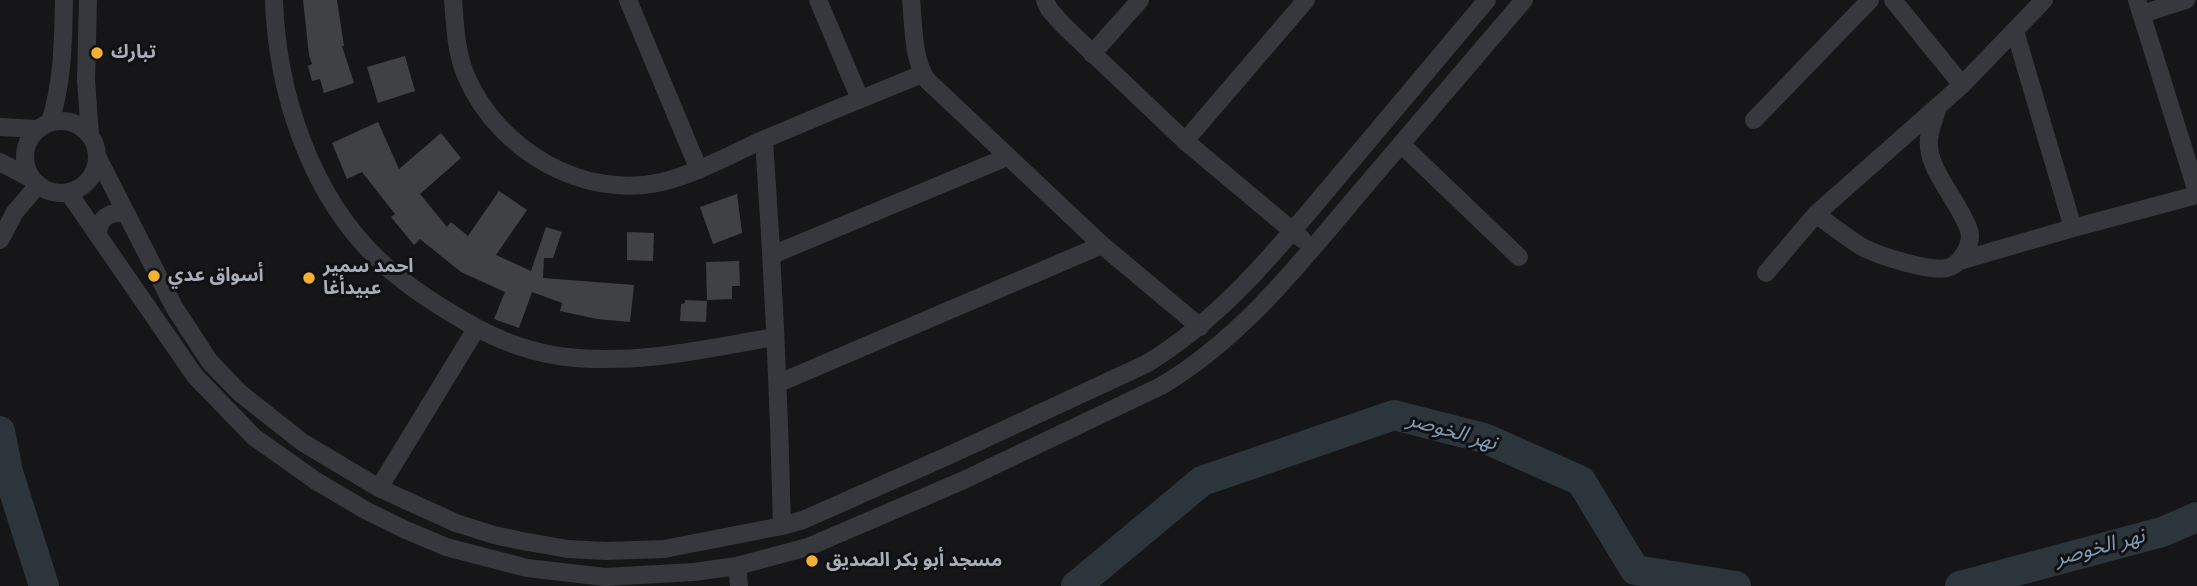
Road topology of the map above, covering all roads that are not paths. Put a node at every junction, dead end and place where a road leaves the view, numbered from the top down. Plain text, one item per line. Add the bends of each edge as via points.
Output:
1 (64, 0) edge
2 (88, 0) edge
3 (274, 0) edge
4 (453, 0) edge
5 (628, 0) edge
6 (818, 0) edge
7 (911, 0) edge
8 (1045, 0) edge
9 (1140, 0) edge
10 (1306, 0) edge
11 (1487, 0) edge
12 (1524, 0) edge
13 (1870, 0) edge
14 (1893, 0) edge
15 (2044, 0) edge
16 (2186, 0) edge
17 (2139, 7) edge
18 (2015, 30) junction
19 (1092, 54) junction
20 (922, 74) junction
21 (1962, 85) junction
22 (860, 99) junction
23 (1938, 107) junction
24 (1754, 120) dead end
25 (43, 126) junction
26 (0, 127) edge
27 (90, 135) junction
28 (764, 140) junction
29 (1185, 141) junction
30 (1401, 144) junction
31 (97, 156) junction
32 (1007, 157) junction
33 (0, 162) edge
34 (699, 170) junction
35 (34, 182) junction
36 (68, 192) junction
37 (2197, 194) edge
38 (1816, 214) junction
39 (127, 215) junction
40 (2073, 228) junction
41 (1293, 232) junction
42 (98, 235) junction
43 (0, 240) edge
44 (1102, 245) junction
45 (1313, 247) junction
46 (772, 255) junction
47 (1519, 257) dead end
48 (1959, 261) junction
49 (1766, 273) dead end
50 (1200, 327) junction
51 (476, 329) junction
52 (774, 337) junction
53 (779, 383) junction
54 (952, 454) junction
55 (964, 480) junction
56 (379, 488) junction
57 (782, 526) junction
58 (737, 566) junction
59 (655, 580) edge
60 (740, 586) edge

1 - 25 street via 56,105
2 - 27 street
3 - 51 street via 282,74 293,116 323,186 378,259
4 - 34 street via 466,77 486,112 512,141 545,164 582,179 621,185 661,182
5 - 34 street
6 - 22 street
7 - 20 street
8 - 19 street
9 - 19 street
10 - 29 street
11 - 41 street
12 - 30 street
13 - 24 street
14 - 21 street
15 - 18 street
16 - 17 street
17 - 37 street
18 - 21 street
18 - 40 street
19 - 29 street
20 - 22 street
20 - 32 street
21 - 23 street
22 - 28 street
23 - 38 street
23 - 48 street via 1929,151 1970,235
25 - 26 street
25 - 27 street via 72,122
25 - 35 street via 30,137 24,158
27 - 31 street
28 - 34 street
28 - 46 street
29 - 41 street
30 - 45 street
30 - 47 street
31 - 36 street via 85,183
31 - 39 street
32 - 44 street
32 - 46 street
33 - 35 street
35 - 36 street via 57,193
35 - 43 street
36 - 42 street
37 - 40 street
38 - 48 street via 1885,257 1938,268
38 - 49 street
39 - 42 street via 109,214 100,223
39 - 56 street via 174,307 211,362 240,393 302,442
40 - 48 street
41 - 45 street
41 - 50 street
42 - 59 street via 195,376 254,437 316,481 406,530 490,560
44 - 50 street
44 - 53 street
45 - 55 street via 1240,327 1187,371
46 - 52 street
50 - 54 street via 1146,364
51 - 52 street via 509,344 557,356 605,360 667,357
51 - 56 street
52 - 53 street
53 - 57 street
54 - 55 street
54 - 57 street
55 - 58 street via 808,547
56 - 57 street via 456,523 568,549 664,549
58 - 59 street
58 - 60 street

